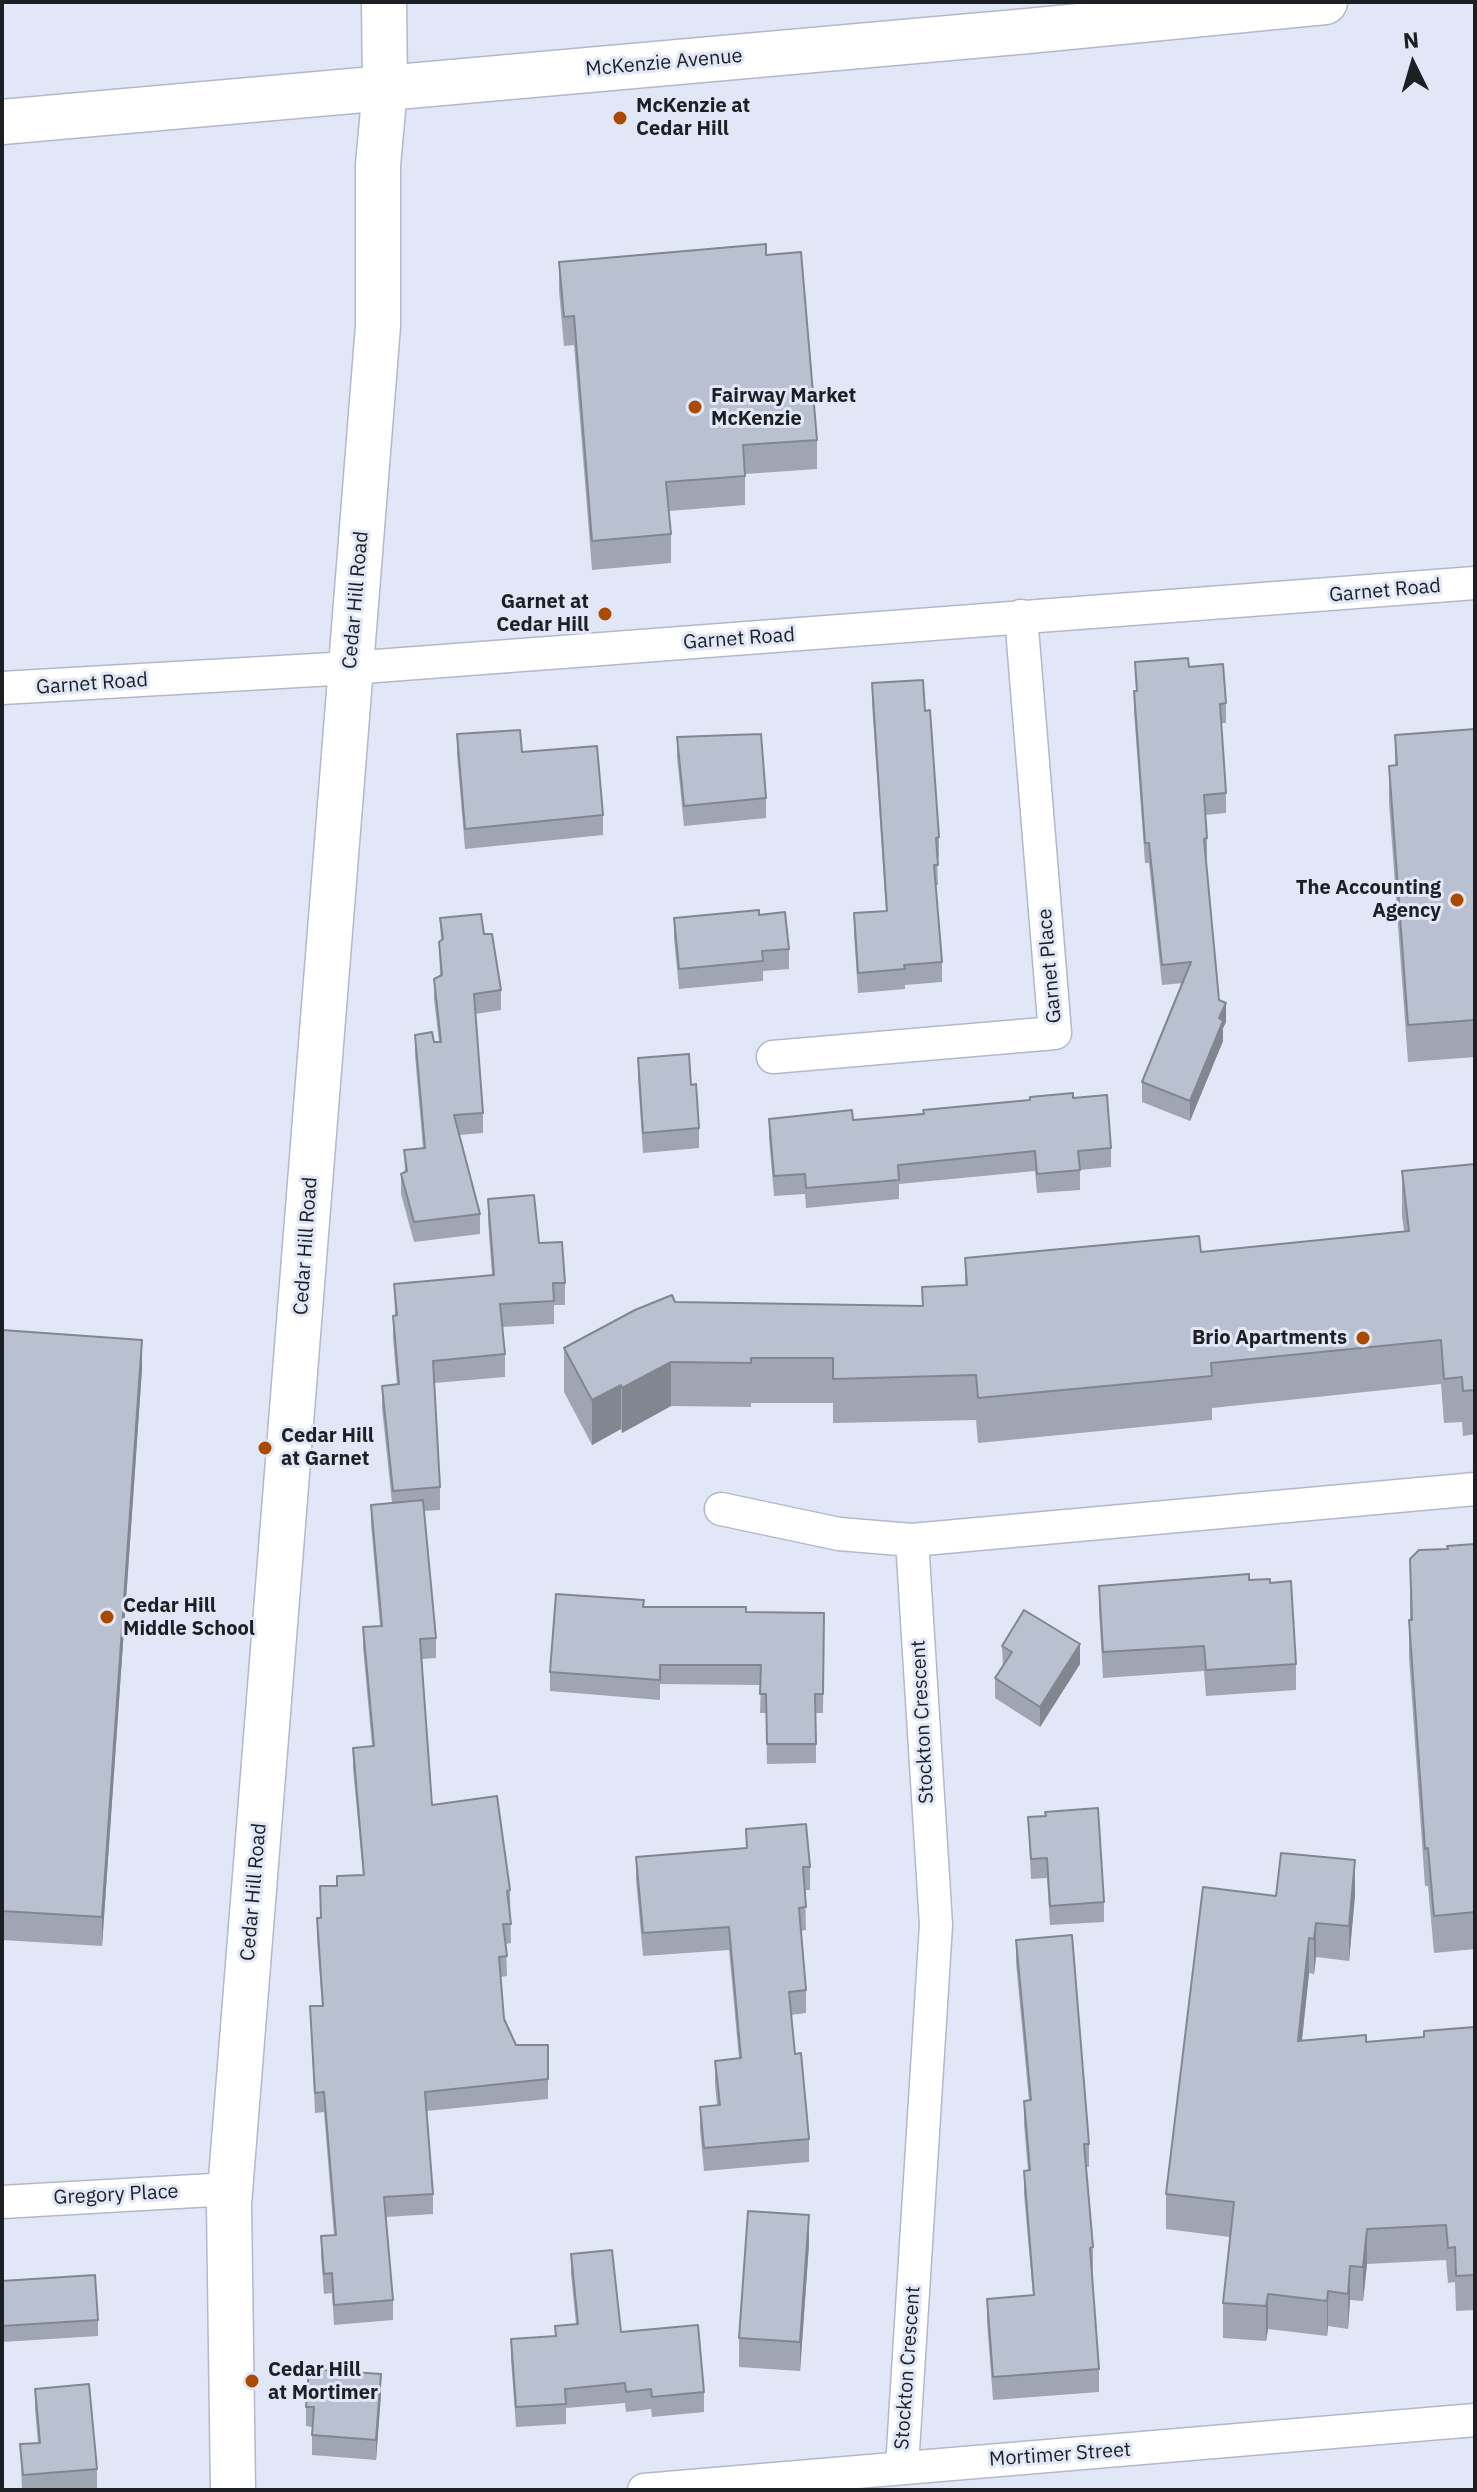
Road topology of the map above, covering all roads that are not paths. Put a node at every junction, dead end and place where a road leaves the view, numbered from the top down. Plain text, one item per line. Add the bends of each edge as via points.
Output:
1 (384, 2) edge
2 (1325, 2) edge
3 (385, 88) junction
4 (2, 122) edge
5 (1475, 583) edge
6 (1021, 616) junction
7 (350, 668) junction
8 (2, 688) edge
9 (773, 1057) dead end
10 (1475, 1489) edge
11 (721, 1509) dead end
12 (912, 1540) junction
13 (230, 2189) junction
14 (2, 2202) edge
15 (1475, 2420) edge
16 (902, 2467) junction
17 (233, 2490) edge
18 (644, 2490) edge

1 - 3 street, Cedar Hill Road
2 - 3 street, McKenzie Avenue
3 - 4 street, McKenzie Avenue
3 - 7 street, Cedar Hill Road via 378,165 378,326
5 - 6 street, Garnet Road
6 - 7 street, Garnet Road
6 - 9 street, Garnet Place via 1055,1033
7 - 8 street, Garnet Road
7 - 13 street, Cedar Hill Road
10 - 12 street
11 - 12 street via 839,1534
12 - 16 street, Stockton Crescent via 936,1925
13 - 14 street, Gregory Place
13 - 17 street, Cedar Hill Road
15 - 16 street, Mortimer Street
16 - 18 street, Mortimer Street

